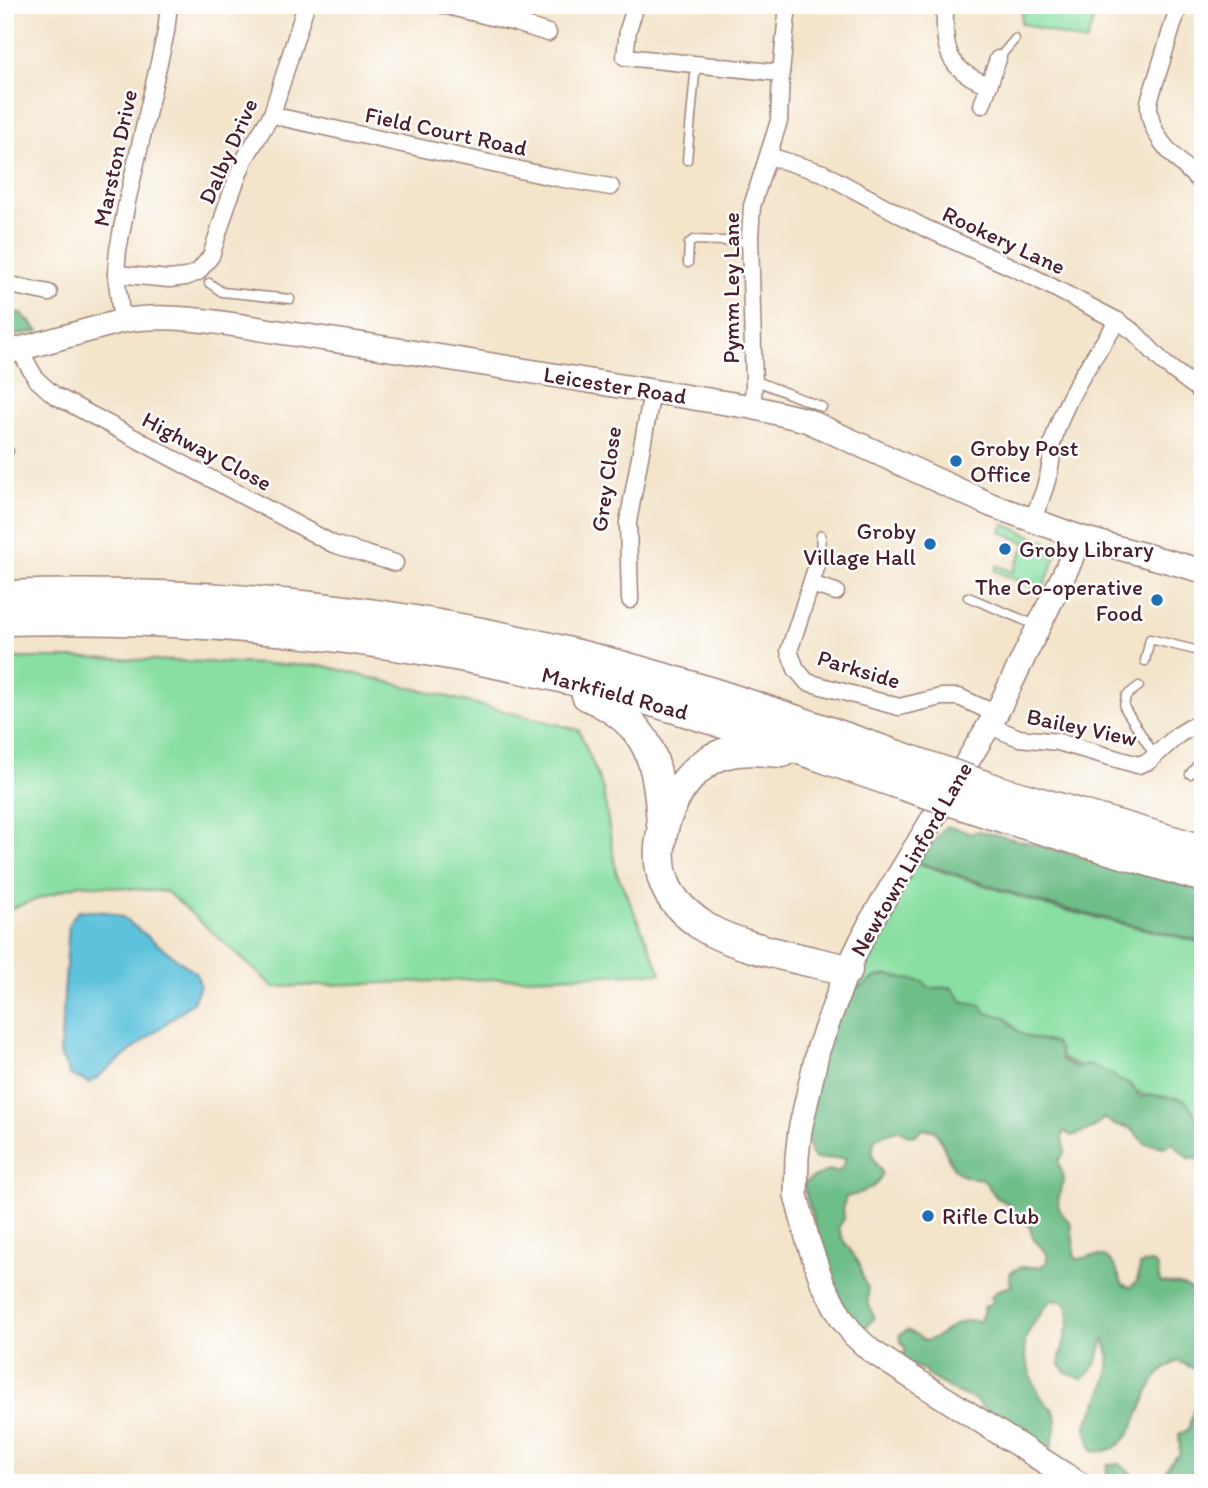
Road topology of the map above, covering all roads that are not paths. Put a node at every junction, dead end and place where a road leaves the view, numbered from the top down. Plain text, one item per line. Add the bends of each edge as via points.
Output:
1 (169, 5) edge
2 (306, 5) edge
3 (443, 5) edge
4 (519, 5) edge
5 (636, 5) edge
6 (788, 5) edge
7 (945, 5) edge
8 (1179, 5) edge
9 (516, 23) junction
10 (548, 33) dead end
11 (1015, 38) dead end
12 (998, 59) joint
13 (696, 64) junction
14 (781, 73) junction
15 (989, 85) junction
16 (982, 105) dead end
17 (272, 114) junction
18 (769, 156) junction
19 (687, 160) dead end
20 (1203, 184) edge
21 (611, 187) dead end
22 (751, 242) junction
23 (688, 263) dead end
24 (116, 274) junction
25 (204, 277) junction
26 (5, 284) edge
27 (49, 293) dead end
28 (290, 299) dead end
29 (122, 321) junction
30 (1118, 321) junction
31 (12, 351) edge
32 (754, 380) junction
33 (647, 391) junction
34 (1203, 393) edge
35 (752, 407) junction
36 (822, 408) dead end
37 (1032, 519) junction
38 (821, 535) dead end
39 (1079, 537) junction
40 (820, 556) joint
41 (395, 563) dead end
42 (1203, 571) edge
43 (619, 574) dead end
44 (811, 584) junction
45 (836, 592) dead end
46 (5, 596) edge
47 (968, 597) dead end
48 (630, 600) dead end
49 (5, 620) edge
50 (1038, 626) junction
51 (1203, 652) edge
52 (1145, 662) dead end
53 (534, 671) junction
54 (1139, 686) dead end
55 (993, 720) junction
56 (1201, 727) edge
57 (817, 755) junction
58 (1155, 756) junction
59 (1203, 758) edge
60 (909, 774) junction
61 (1190, 774) dead end
62 (997, 803) junction
63 (663, 828) junction
64 (1203, 850) edge
65 (1203, 877) edge
66 (847, 970) junction
67 (1078, 1483) edge

1 - 24 street, Marston Drive
2 - 17 street, Dalby Drive
3 - 9 street
4 - 9 street
5 - 13 street via 625,57
6 - 14 street, Pymm Ley Lane
7 - 15 street via 948,52 969,78
8 - 20 street via 1148,117 1156,134
9 - 10 street
11 - 12 lane
12 - 15 street
13 - 14 street
13 - 19 lane
14 - 18 street, Pymm Ley Lane via 779,121
15 - 16 street
17 - 21 street, Field Court Road
17 - 25 street, Dalby Drive via 244,160
18 - 22 street, Pymm Ley Lane via 752,206
18 - 30 street, Rookery Lane via 823,173
22 - 23 lane via 694,240 689,243
22 - 32 street, Pymm Ley Lane
24 - 25 street
24 - 29 street, Marston Drive
25 - 28 lane via 222,292
26 - 27 street
29 - 31 street, Leicester Road
29 - 33 street, Leicester Road via 176,318
30 - 34 street, Rookery Lane
30 - 37 street via 1077,385 1058,425 1051,444 1051,464
31 - 41 street, Highway Close via 54,394 333,544
32 - 35 street, Pymm Ley Lane
32 - 36 lane
33 - 35 street, Leicester Road
33 - 43 street, Grey Close via 619,523
33 - 48 street via 628,522
35 - 37 street, Leicester Road via 806,419 991,505
37 - 39 street, Leicester Road
38 - 40 lane
39 - 42 street, Leicester Road
39 - 50 street, Newtown Linford Lane
40 - 44 street, Parkside
44 - 45 street
44 - 55 street, Parkside via 789,651 807,681 899,707 959,697
46 - 60 highway, Markfield Road via 75,593 249,600 411,620 501,637 688,686 812,726
47 - 50 lane
49 - 53 highway, Markfield Road via 82,618 244,626 436,650
50 - 55 street, Newtown Linford Lane
51 - 52 lane via 1150,639
53 - 57 highway, Markfield Road via 695,713
53 - 63 highway via 618,711 635,730 657,767
54 - 58 lane via 1126,696 1124,707
55 - 58 street, Bailey View via 1019,738 1058,742 1138,765
55 - 66 street, Newtown Linford Lane via 871,921
56 - 58 street, Bailey View via 1178,735
57 - 60 highway, Markfield Road
57 - 63 highway via 754,750 723,754 689,778
59 - 61 lane
60 - 62 highway, Markfield Road, bridge
62 - 64 highway, Markfield Road
62 - 65 highway, Markfield Road
63 - 66 highway via 659,846 665,884 677,904 701,925 737,942
66 - 67 street, Newtown Linford Lane via 818,1050 797,1157 796,1195 822,1282 842,1319 870,1350

